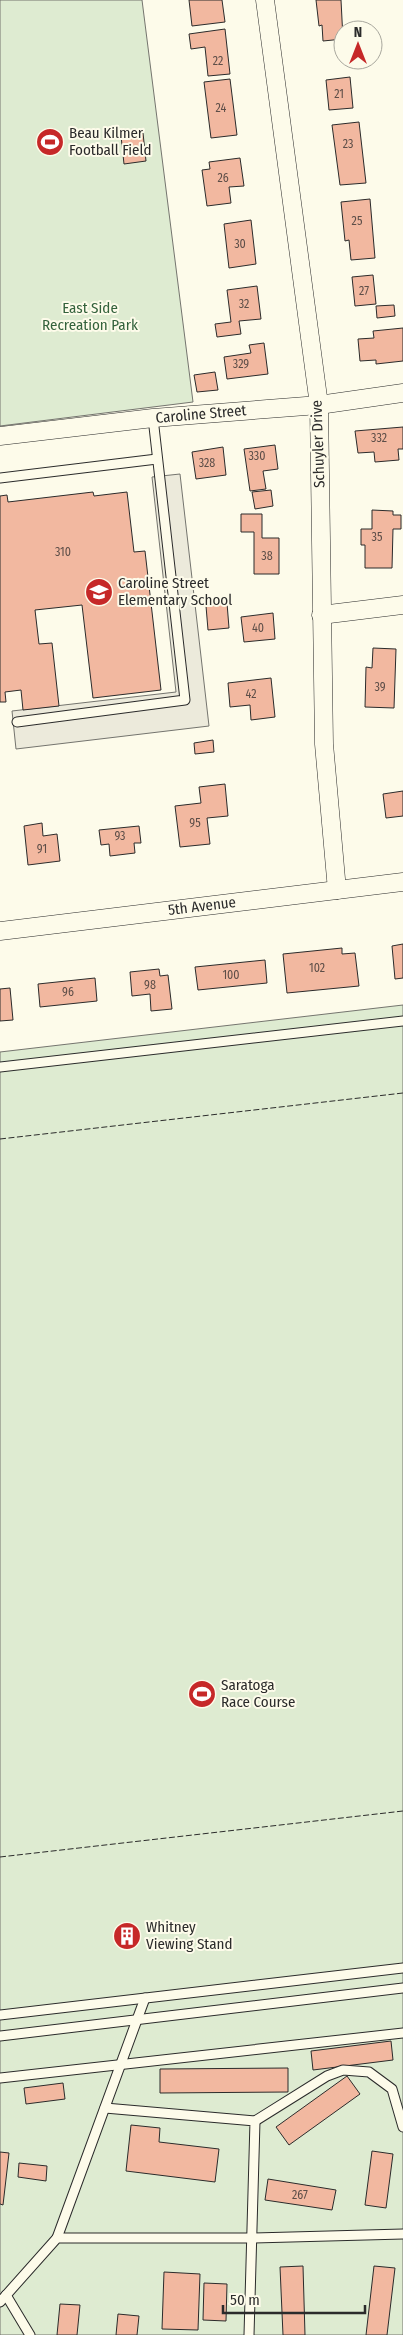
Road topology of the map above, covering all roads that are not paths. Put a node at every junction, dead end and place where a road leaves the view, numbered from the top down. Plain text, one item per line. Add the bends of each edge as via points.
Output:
1 (265, 0) edge
2 (403, 393) edge
3 (319, 404) junction
4 (153, 418) junction
5 (0, 436) edge
6 (158, 460) junction
7 (0, 478) edge
8 (403, 605) edge
9 (321, 615) junction
10 (17, 722) dead end
11 (403, 882) edge
12 (337, 890) junction
13 (0, 931) edge
14 (403, 1021) edge
15 (0, 1067) edge
16 (403, 1968) edge
17 (403, 1988) edge
18 (145, 1998) junction
19 (0, 2015) edge
20 (137, 2020) junction
21 (403, 2033) edge
22 (0, 2036) edge
23 (121, 2064) junction
24 (0, 2078) edge
25 (105, 2108) junction
26 (255, 2121) junction
27 (403, 2128) edge
28 (403, 2234) edge
29 (57, 2238) junction
30 (251, 2238) junction
31 (3, 2298) edge
32 (30, 2335) edge
33 (249, 2335) edge

1 - 3 street, Schuyler Drive
2 - 3 street, Caroline Street
3 - 4 street, Caroline Street
3 - 9 street, Schuyler Drive
4 - 5 street, Caroline Street
4 - 6 lane
6 - 7 lane
6 - 10 lane via 185,700
8 - 9 street
9 - 12 street, Schuyler Drive via 324,744
11 - 12 street, 5th Avenue
12 - 13 street, 5th Avenue
14 - 15 lane
16 - 18 lane
17 - 20 lane
18 - 19 lane
18 - 20 lane
20 - 22 lane
20 - 23 lane
21 - 23 lane
23 - 24 lane
23 - 25 lane
25 - 26 lane
25 - 29 lane
26 - 27 lane via 327,2076 343,2070 369,2072 392,2089
26 - 30 lane
28 - 30 lane
29 - 30 lane
29 - 31 lane
30 - 33 lane
31 - 32 lane

